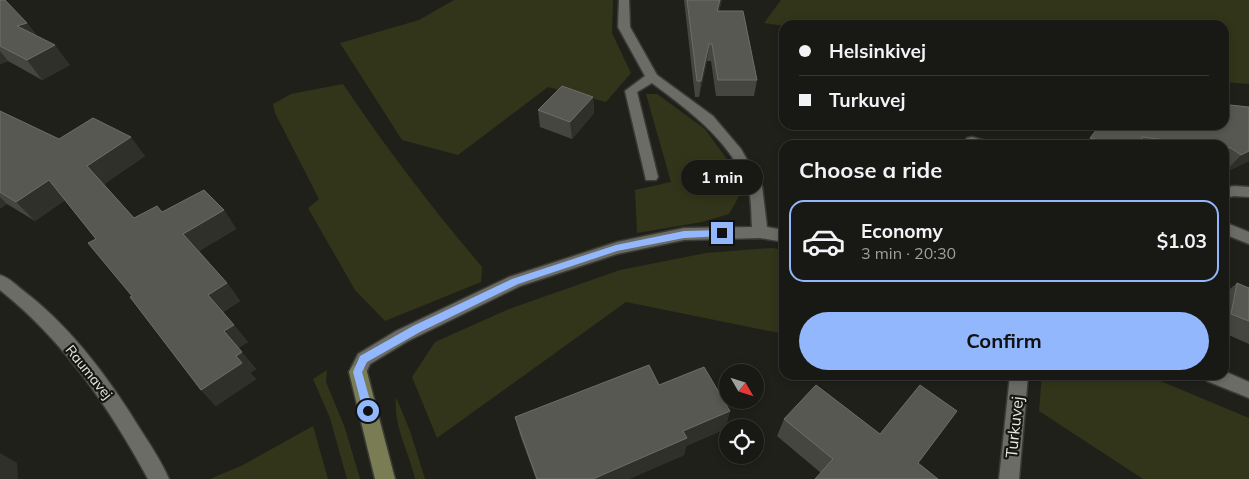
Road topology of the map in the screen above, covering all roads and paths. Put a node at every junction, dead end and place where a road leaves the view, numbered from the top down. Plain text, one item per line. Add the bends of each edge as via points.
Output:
1 (624, 0) edge
2 (652, 77) junction
3 (651, 177) dead end
4 (1229, 192) edge
5 (1249, 192) edge
6 (1229, 230) edge
7 (760, 232) junction
8 (779, 235) edge
9 (1249, 238) edge
10 (0, 281) edge
11 (358, 372) joint
12 (1019, 380) edge
13 (1225, 380) edge
14 (1249, 390) edge
15 (159, 479) edge
16 (386, 479) edge
17 (1009, 479) edge

1 - 2 street via 624,27
2 - 3 street via 631,91
2 - 7 street via 708,119 736,152 755,186
4 - 5 street
6 - 9 street
7 - 8 street
7 - 11 street via 674,236 616,248 515,281 402,336 364,359
10 - 15 street, Raumavej via 18,293 54,329 100,382
11 - 16 street
12 - 17 street, Turkuvej
13 - 14 street

